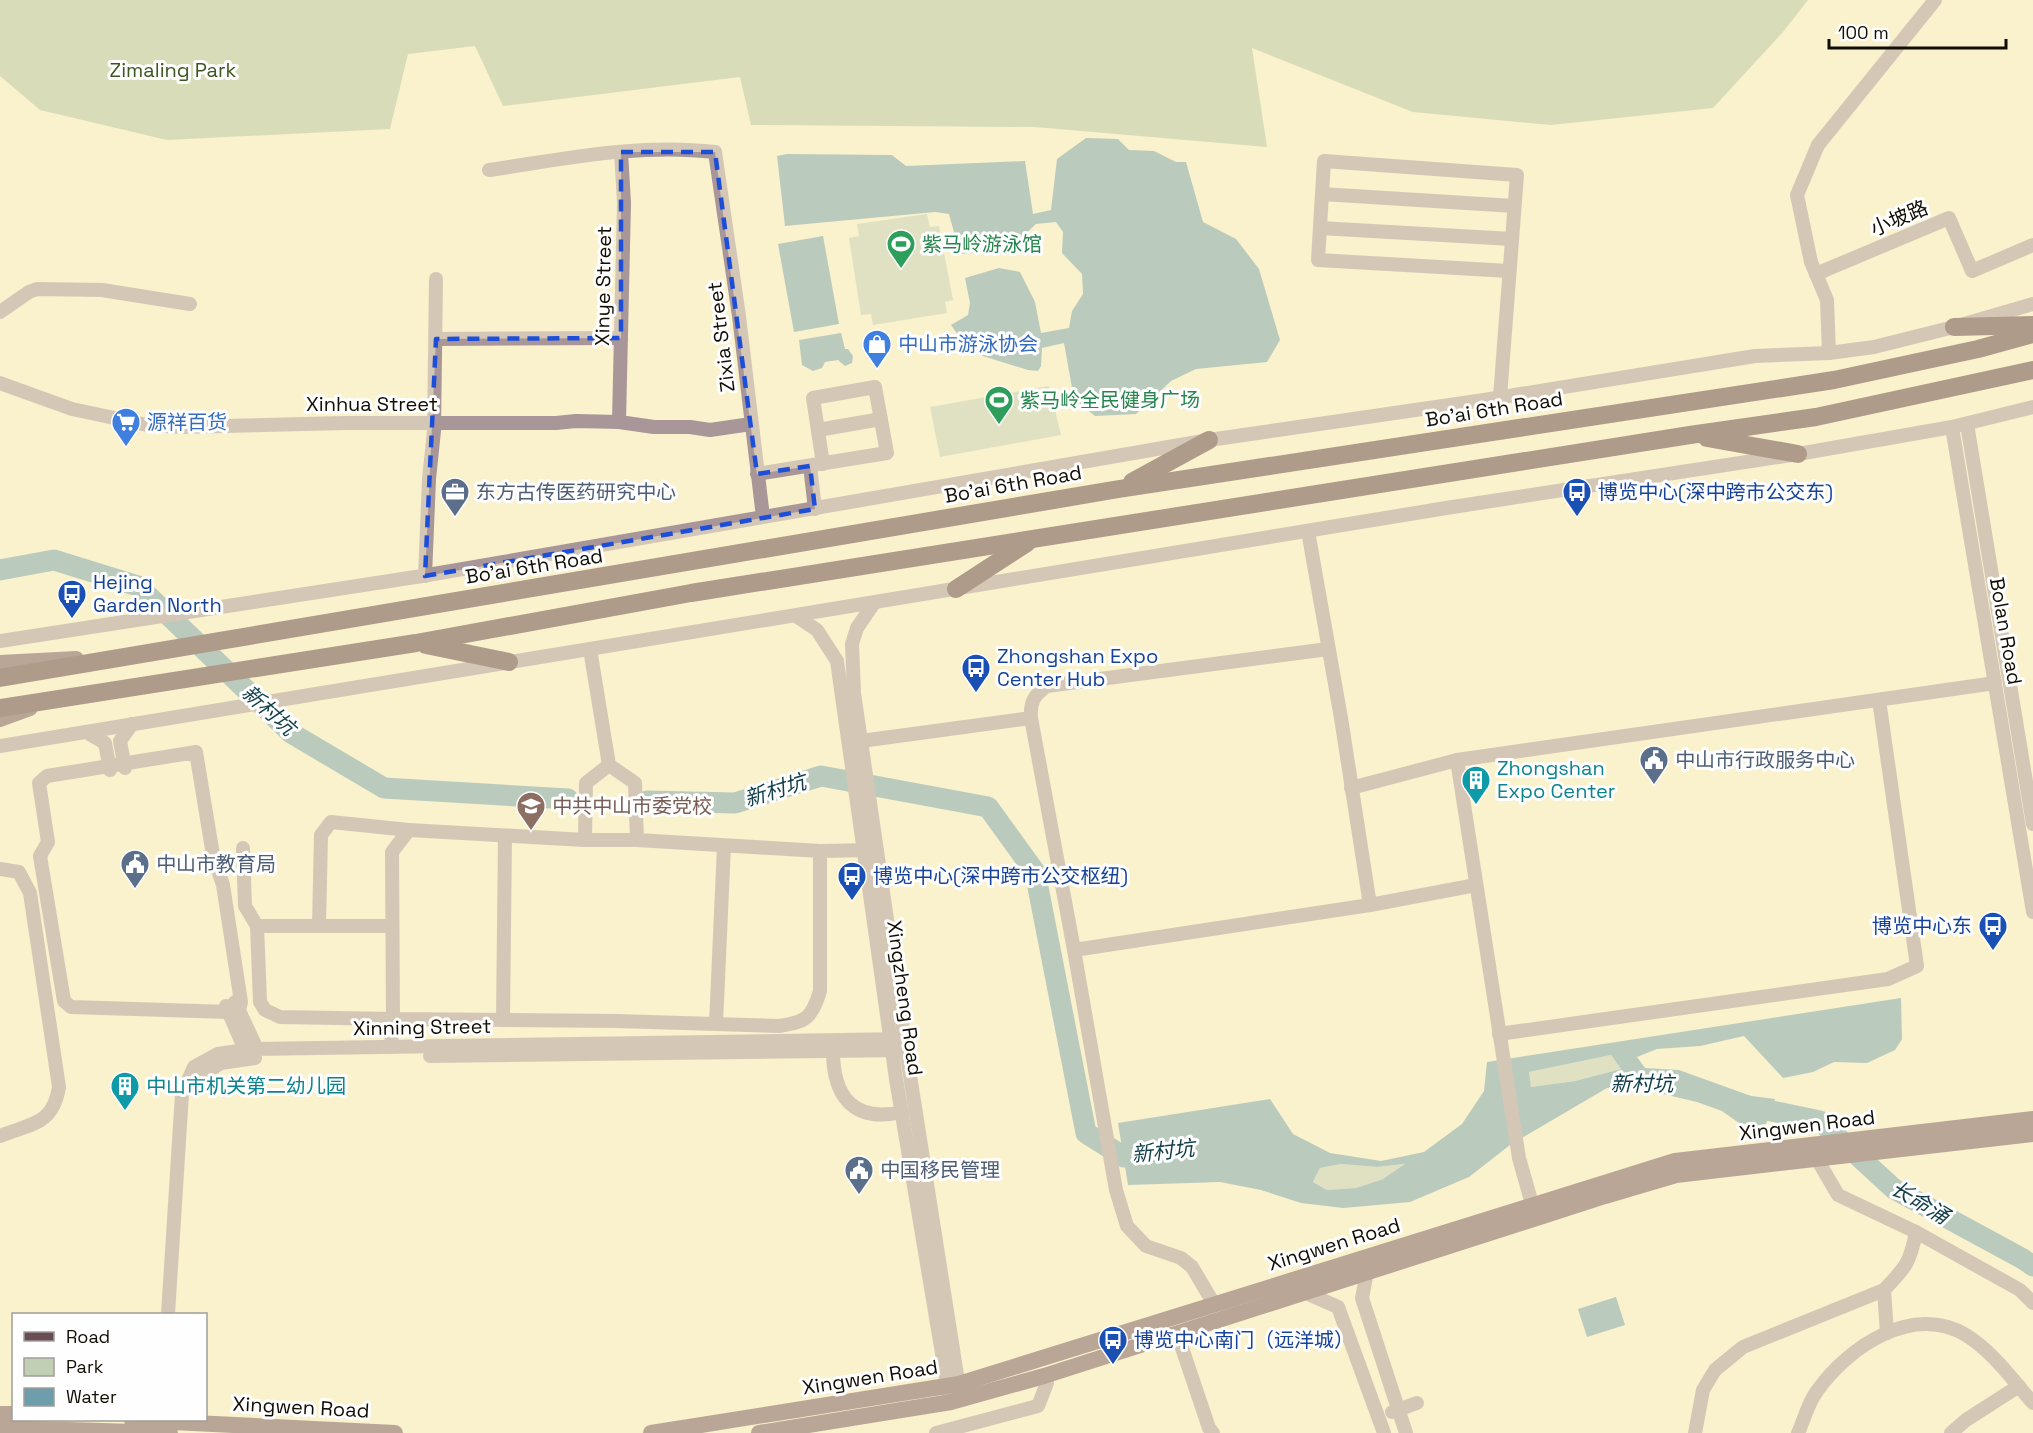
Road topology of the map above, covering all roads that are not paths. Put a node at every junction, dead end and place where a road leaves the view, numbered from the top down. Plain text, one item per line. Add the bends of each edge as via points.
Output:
1 (1935, 0) edge
2 (621, 152) junction
3 (489, 170) dead end
4 (1322, 195) junction
5 (1514, 206) junction
6 (1320, 228) junction
7 (1512, 239) junction
8 (2033, 244) edge
9 (1509, 272) junction
10 (1816, 274) junction
11 (436, 279) dead end
12 (190, 304) dead end
13 (2033, 304) edge
14 (0, 312) edge
15 (2033, 325) edge
16 (1954, 327) junction
17 (2033, 334) edge
18 (621, 338) junction
19 (436, 339) junction
20 (1829, 353) junction
21 (2033, 370) edge
22 (0, 382) edge
23 (1500, 396) junction
24 (2032, 408) edge
25 (881, 419) junction
26 (619, 422) junction
27 (434, 423) junction
28 (751, 424) junction
29 (1967, 424) junction
30 (1952, 427) junction
31 (818, 430) junction
32 (1690, 435) junction
33 (1209, 441) junction
34 (1798, 454) junction
35 (816, 465) junction
36 (757, 474) junction
37 (1119, 489) junction
38 (815, 509) junction
39 (763, 518) junction
40 (1308, 531) junction
41 (1033, 538) junction
42 (425, 576) junction
43 (956, 589) junction
44 (874, 603) junction
45 (796, 616) junction
46 (0, 640) edge
47 (416, 643) junction
48 (590, 649) junction
49 (1328, 649) junction
50 (128, 656) junction
51 (509, 662) junction
52 (0, 663) edge
53 (0, 678) edge
54 (1995, 683) junction
55 (55, 699) junction
56 (1879, 700) junction
57 (0, 708) edge
58 (1031, 718) junction
59 (0, 719) edge
60 (132, 724) junction
61 (86, 732) junction
62 (855, 740) junction
63 (0, 746) edge
64 (1456, 760) junction
65 (609, 765) junction
66 (125, 766) junction
67 (110, 768) junction
68 (1351, 788) junction
69 (2033, 824) edge
70 (409, 830) junction
71 (505, 836) junction
72 (585, 840) junction
73 (637, 840) junction
74 (724, 846) junction
75 (243, 848) dead end
76 (871, 850) junction
77 (820, 851) junction
78 (0, 869) edge
79 (1476, 885) junction
80 (1370, 905) junction
81 (2033, 912) edge
82 (257, 926) junction
83 (319, 926) junction
84 (392, 926) junction
85 (1074, 950) junction
86 (232, 1007) junction
87 (393, 1019) junction
88 (503, 1020) junction
89 (716, 1024) junction
90 (1500, 1041) junction
91 (899, 1044) junction
92 (391, 1047) junction
93 (251, 1050) junction
94 (833, 1051) junction
95 (902, 1112) junction
96 (2033, 1119) edge
97 (2033, 1134) edge
98 (0, 1136) edge
99 (1869, 1146) junction
100 (1831, 1150) junction
101 (1816, 1159) junction
102 (1532, 1204) junction
103 (1916, 1232) junction
104 (1367, 1272) junction
105 (1884, 1290) junction
106 (1304, 1292) junction
107 (2033, 1303) edge
108 (1214, 1304) junction
109 (168, 1313) edge
110 (175, 1313) edge
111 (1177, 1333) junction
112 (1887, 1333) junction
113 (1044, 1376) junction
114 (2019, 1386) junction
115 (955, 1393) junction
116 (1417, 1402) dead end
117 (2033, 1403) edge
118 (1398, 1410) junction
119 (1378, 1417) junction
120 (140, 1421) edge
121 (165, 1427) edge
122 (0, 1428) edge
123 (395, 1433) edge
124 (651, 1433) edge
125 (759, 1433) edge
126 (936, 1433) edge
127 (1213, 1433) edge
128 (1384, 1433) edge
129 (1406, 1433) edge
130 (1695, 1433) edge
131 (1798, 1433) edge
132 (1951, 1433) edge

1 - 10 street via 1818,145 1797,195
2 - 3 street
2 - 18 street, Xinye Street
2 - 28 street, Zixia Street via 715,152
4 - 5 street
4 - 5 street via 1324,161 1517,175
4 - 6 street
5 - 7 street
6 - 7 street
6 - 9 street via 1318,260
7 - 9 street
8 - 10 street, 小坡路 via 1972,271 1949,218
9 - 23 street
10 - 20 street via 1827,300
11 - 19 street
12 - 14 street via 102,290 37,289
13 - 16 street, Bo'ai 6th Road
15 - 16 highway
16 - 20 street, Bo'ai 6th Road
17 - 37 highway, Bo'ai 6th Road via 1978,350 1834,380
18 - 19 street
18 - 26 street, Xinye Street
19 - 27 street
20 - 23 street, Bo'ai 6th Road via 1755,356
21 - 32 highway via 1816,417
22 - 27 street, Xinhua Street via 72,409 147,425
23 - 33 street, Bo'ai 6th Road
24 - 29 street
25 - 31 street
25 - 31 street via 875,387 813,398
25 - 35 street via 887,453
26 - 27 street, Xinhua Street
26 - 28 street, Xinhua Street via 710,430
27 - 42 street
28 - 36 street, Zixia Street
29 - 30 street
29 - 69 street, Bolan Road
30 - 34 street
30 - 54 street, Bolan Road
31 - 35 street
32 - 34 highway
32 - 41 highway
33 - 37 highway
33 - 38 street, Bo'ai 6th Road
34 - 40 street
35 - 36 street
35 - 38 street
36 - 39 street, Zixia Street
37 - 50 highway, Bo'ai 6th Road
38 - 39 street, Bo'ai 6th Road
39 - 42 street, Bo'ai 6th Road
40 - 43 street
40 - 49 street
41 - 43 highway
41 - 47 highway via 691,593
42 - 46 street, Bo'ai 6th Road
43 - 44 street
44 - 45 street
44 - 62 street, Xingzheng Road via 856,628 852,644
45 - 48 street
45 - 62 street, Xingzheng Road via 817,630 837,661
47 - 51 highway
47 - 55 highway
48 - 51 street
48 - 65 street
49 - 58 street via 1047,686 1030,704
49 - 68 street
50 - 52 main road
50 - 53 highway, Bo'ai 6th Road
51 - 60 street
54 - 56 street
54 - 81 street, Bolan Road
55 - 57 highway
55 - 59 main road
56 - 64 street
56 - 90 street via 1917,966 1887,979
58 - 62 street
58 - 85 street
60 - 61 street
60 - 66 street via 120,741
61 - 63 street
61 - 67 street via 105,743
62 - 76 street, Xingzheng Road
64 - 68 street
64 - 79 street
65 - 72 street via 586,783
65 - 73 street via 635,783
66 - 67 street
66 - 86 street via 196,752 213,855 223,885 241,1002
67 - 86 street via 47,776 39,783 48,842 40,856 64,1001 71,1007
68 - 80 street
70 - 71 street
70 - 83 street via 331,822 321,835
70 - 84 street via 392,852
71 - 72 street
71 - 88 street
72 - 73 street
73 - 74 street
74 - 77 street
74 - 89 street
75 - 82 street via 245,906
76 - 77 street
76 - 91 street, Xingzheng Road
77 - 89 street via 820,991 815,1009 800,1023
78 - 98 street via 19,872 30,893 59,1087 56,1104 48,1117
79 - 80 street
79 - 90 street
80 - 85 street
82 - 83 street
82 - 87 street via 260,1002 266,1010 280,1017
83 - 84 street
84 - 87 street
85 - 108 street via 1112,1172 1127,1226 1146,1246 1181,1258 1192,1267
86 - 93 street
87 - 88 street
87 - 92 street
88 - 89 street
90 - 102 street via 1519,1158
91 - 92 street, Xinning Street
91 - 94 street
91 - 95 street, Xingzheng Road
91 - 115 street, Xingzheng Road
92 - 93 street, Xinning Street
93 - 109 street, Xinning Street via 218,1054 194,1067 183,1094
94 - 95 street via 833,1070 848,1103 863,1113 885,1116
94 - 110 street via 256,1058 221,1063 202,1074 190,1095
95 - 115 street, Xingzheng Road
96 - 99 main road, Xingwen Road
97 - 99 main road, Xingwen Road
99 - 100 main road, Xingwen Road
100 - 101 main road, Xingwen Road
100 - 102 main road, Xingwen Road via 1675,1161
101 - 103 street via 1838,1195
101 - 104 main road, Xingwen Road via 1676,1175
102 - 108 main road, Xingwen Road
103 - 105 street via 1911,1258
103 - 107 street via 2020,1290
104 - 106 main road, Xingwen Road
104 - 118 street via 1362,1298
105 - 112 street
105 - 130 street via 1743,1347 1714,1370 1703,1390
106 - 111 main road, Xingwen Road
106 - 119 street via 1338,1307
108 - 115 main road, Xingwen Road
111 - 113 main road, Xingwen Road
111 - 127 street
112 - 114 street via 1902,1326 1939,1324 1965,1335 1995,1357
112 - 131 street via 1840,1365 1816,1392
113 - 115 main road, Xingwen Road
113 - 126 street via 1047,1383 1038,1406
114 - 117 street
114 - 132 street
115 - 124 main road, Xingwen Road
115 - 125 main road, Xingwen Road
116 - 118 street
118 - 119 street
118 - 129 street
119 - 128 street
120 - 121 main road, Xingwen Road
121 - 122 main road, Xingwen Road
121 - 123 main road, Xingwen Road

